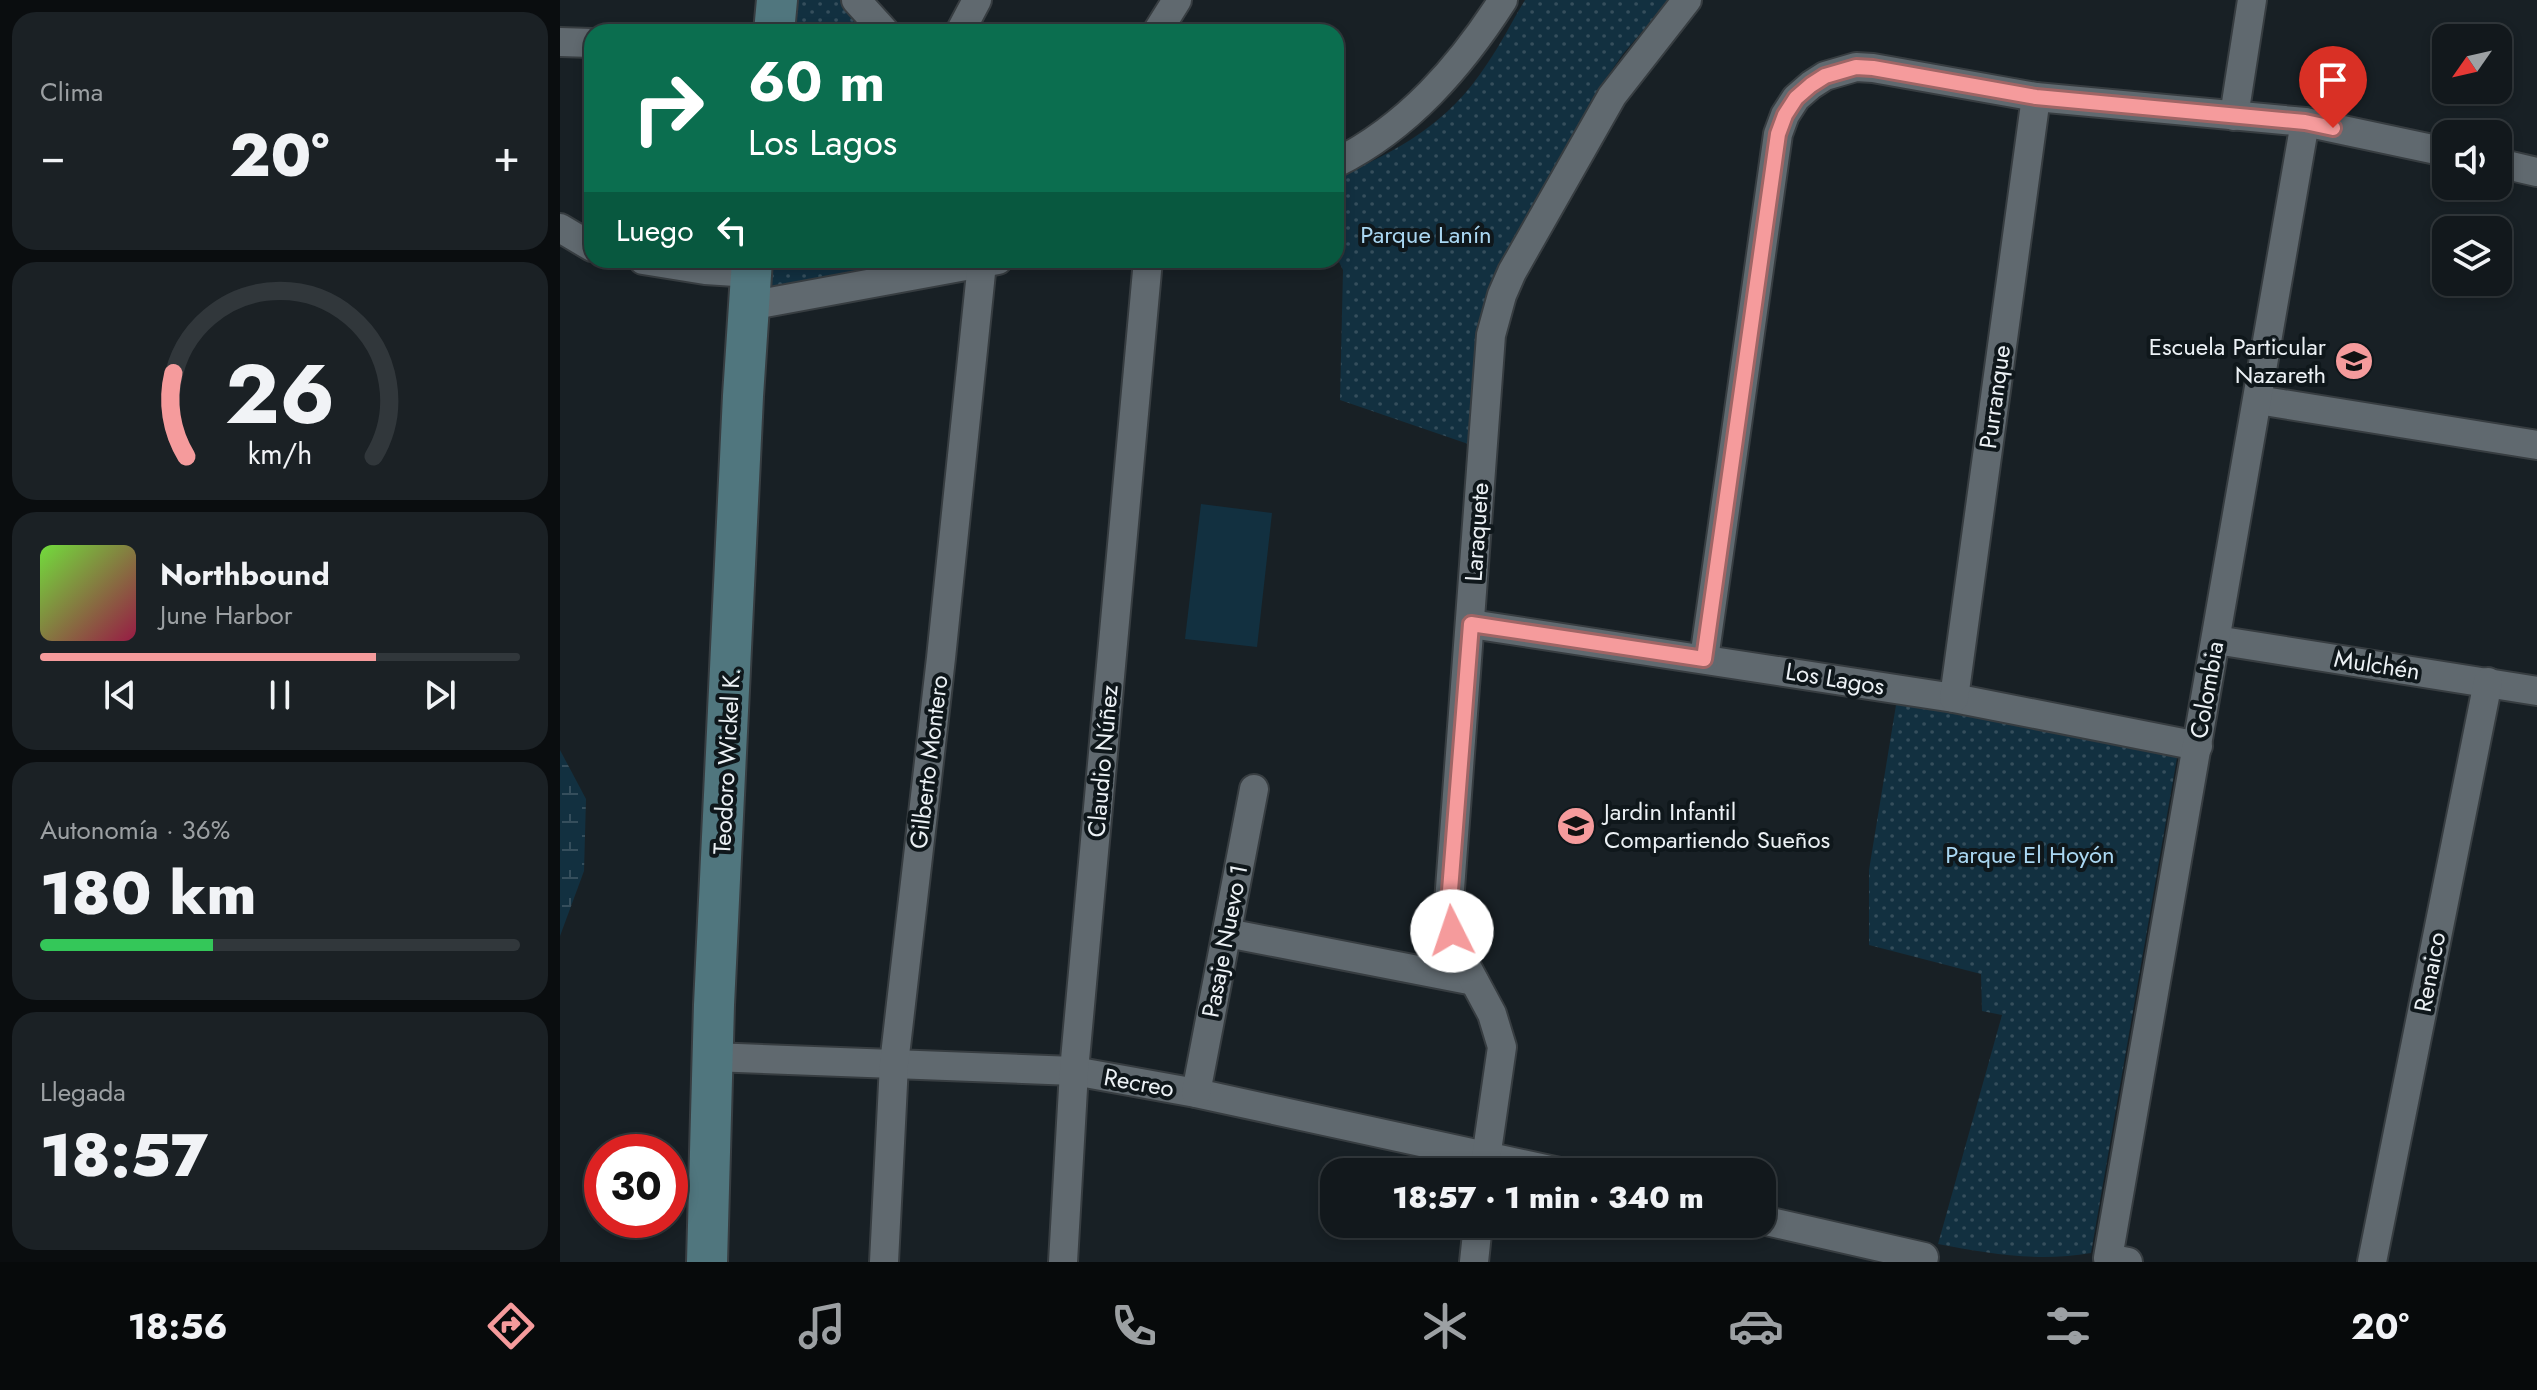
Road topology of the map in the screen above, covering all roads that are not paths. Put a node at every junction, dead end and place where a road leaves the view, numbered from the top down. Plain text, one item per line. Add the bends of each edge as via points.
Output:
1 (777, 0) edge
2 (856, 0) edge
3 (977, 0) edge
4 (1177, 0) edge
5 (1503, 0) edge
6 (1687, 0) edge
7 (2252, 0) edge
8 (775, 24) edge
9 (878, 24) edge
10 (964, 24) edge
11 (1162, 24) edge
12 (560, 42) edge
13 (584, 43) edge
14 (2036, 97) junction
15 (2234, 116) junction
16 (2305, 122) junction
17 (2432, 149) edge
18 (1344, 158) edge
19 (2512, 166) edge
20 (2537, 172) edge
21 (560, 228) edge
22 (584, 242) edge
23 (693, 268) edge
24 (912, 268) edge
25 (989, 268) edge
26 (1147, 268) edge
27 (867, 272) edge
28 (750, 279) edge
29 (2258, 400) junction
30 (2537, 445) edge
31 (1471, 624) junction
32 (2216, 640) junction
33 (1704, 659) junction
34 (2488, 682) junction
35 (2537, 691) edge
36 (1954, 698) junction
37 (2198, 746) junction
38 (1254, 789) dead end
39 (1227, 933) junction
40 (1474, 981) junction
41 (712, 1057) junction
42 (894, 1064) junction
43 (1074, 1071) junction
44 (1196, 1093) junction
45 (1463, 1158) edge
46 (1485, 1158) edge
47 (1776, 1223) edge
48 (1477, 1238) edge
49 (1924, 1260) edge
50 (2118, 1260) edge
51 (707, 1262) edge
52 (884, 1262) edge
53 (1063, 1262) edge
54 (1474, 1262) edge
55 (2372, 1262) edge

1 - 8 street
2 - 9 street
3 - 10 street
4 - 11 street
5 - 18 street via 1424,101
6 - 31 street, Laraquete via 1612,96 1502,295 1490,352
7 - 15 street
12 - 13 street
14 - 15 street
14 - 33 street via 1856,67 1811,85 1785,115 1778,134
14 - 36 street, Purranque
15 - 16 street
16 - 17 street
16 - 29 street, Colombia
19 - 20 street
21 - 22 street
23 - 28 street
24 - 27 street
25 - 42 street, Gilberto Montero
26 - 43 street, Claudio Núñez
27 - 28 street
28 - 41 street, Teodoro Wickel K.
29 - 30 street
29 - 32 street, Colombia
31 - 33 street, Los Lagos
31 - 40 street, Laraquete via 1448,916 1456,947
32 - 34 street, Mulchén
32 - 37 street, Colombia
33 - 36 street, Los Lagos
34 - 35 street, Mulchén
34 - 55 street, Renaico
36 - 37 street, Los Lagos
37 - 50 street, Colombia
38 - 39 street, Pasaje Nuevo 1
39 - 40 street
39 - 44 street, Pasaje Nuevo 1
40 - 46 street, Laraquete via 1502,1047
41 - 42 street, Recreo
41 - 51 street, Teodoro Wickel K.
42 - 43 street, Recreo
42 - 52 street, Gilberto Montero
43 - 44 street, Recreo
43 - 53 street, Claudio Núñez
44 - 45 street, Recreo
47 - 49 street
48 - 54 street

